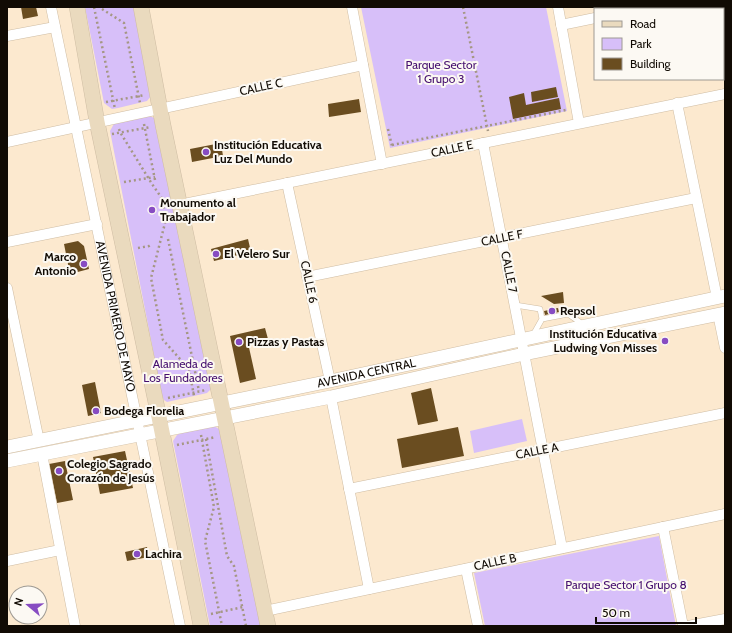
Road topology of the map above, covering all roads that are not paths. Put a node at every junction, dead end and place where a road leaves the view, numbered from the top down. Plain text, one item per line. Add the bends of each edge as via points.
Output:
1 (51, 7) edge
2 (77, 7) edge
3 (141, 7) edge
4 (352, 7) edge
5 (558, 7) edge
6 (594, 18) edge
7 (561, 25) junction
8 (55, 27) junction
9 (7, 36) edge
10 (363, 65) junction
11 (725, 94) edge
12 (677, 103) junction
13 (159, 109) junction
14 (579, 123) junction
15 (76, 127) junction
16 (99, 129) junction
17 (7, 142) edge
18 (486, 142) junction
19 (382, 164) junction
20 (287, 183) junction
21 (696, 198) junction
22 (179, 205) junction
23 (96, 224) junction
24 (502, 238) junction
25 (7, 242) edge
26 (307, 277) junction
27 (7, 288) edge
28 (721, 297) edge
29 (515, 305) junction
30 (722, 313) edge
31 (542, 319) junction
32 (587, 326) junction
33 (17, 339) junction
34 (527, 339) junction
35 (7, 342) edge
36 (725, 348) edge
37 (524, 354) junction
38 (330, 381) junction
39 (331, 397) junction
40 (223, 411) junction
41 (725, 413) edge
42 (137, 421) junction
43 (161, 424) junction
44 (140, 436) junction
45 (39, 441) junction
46 (7, 448) edge
47 (542, 450) junction
48 (42, 454) junction
49 (7, 461) edge
50 (349, 489) junction
51 (725, 514) edge
52 (663, 527) junction
53 (562, 548) junction
54 (60, 550) junction
55 (7, 561) edge
56 (466, 569) junction
57 (369, 589) junction
58 (265, 611) junction
59 (725, 619) edge
60 (200, 621) edge
61 (75, 626) edge
62 (180, 626) edge
63 (268, 626) edge
64 (478, 626) edge
65 (683, 626) edge
66 (688, 626) edge

1 - 8 street, AVENIDA PRIMERO DE MAYO
2 - 16 main road, AVENIDA PRIMERO DE MAYO
3 - 13 main road
4 - 10 street
5 - 7 street
6 - 7 street
7 - 14 street
8 - 9 street
8 - 15 street, AVENIDA PRIMERO DE MAYO
10 - 13 street, CALLE C
10 - 19 street
11 - 12 street, CALLE E
12 - 14 street, CALLE E
12 - 21 street
13 - 16 street, CALLE C via 117,118
13 - 22 main road
14 - 18 street, CALLE E
15 - 16 street, CALLE C
15 - 17 street, CALLE C
15 - 23 street, AVENIDA PRIMERO DE MAYO
16 - 43 main road, AVENIDA PRIMERO DE MAYO
18 - 19 street, CALLE E
18 - 24 street, CALLE 7
19 - 20 street, CALLE E
20 - 22 street, CALLE E
20 - 26 street, CALLE 6
21 - 24 street, CALLE F
21 - 28 street
22 - 40 main road
23 - 25 street
23 - 42 street, AVENIDA PRIMERO DE MAYO
24 - 26 street, CALLE F
24 - 29 street, CALLE 7
26 - 38 street, CALLE 6
27 - 33 street
28 - 32 street, AVENIDA CENTRAL
29 - 31 lane via 540,309
29 - 34 street, CALLE 7
30 - 36 street
30 - 37 street, AVENIDA CENTRAL
31 - 32 lane via 568,314
31 - 34 lane
32 - 34 street, AVENIDA CENTRAL
33 - 35 street
33 - 45 street
34 - 37 street, CALLE 7
34 - 38 street, AVENIDA CENTRAL
37 - 39 street, AVENIDA CENTRAL
37 - 47 street, CALLE 7
38 - 40 street, AVENIDA CENTRAL
39 - 40 street, AVENIDA CENTRAL
39 - 50 street
40 - 43 street, AVENIDA CENTRAL via 199,423
40 - 43 street, AVENIDA CENTRAL via 196,409
40 - 58 main road
41 - 47 street, CALLE A
42 - 43 street, AVENIDA CENTRAL
42 - 44 street, AVENIDA PRIMERO DE MAYO
42 - 45 street, AVENIDA CENTRAL
43 - 44 street, AVENIDA CENTRAL
43 - 60 main road, AVENIDA PRIMERO DE MAYO
44 - 48 street, AVENIDA CENTRAL
44 - 62 street, AVENIDA PRIMERO DE MAYO
45 - 46 street, AVENIDA CENTRAL
47 - 50 street, CALLE A
47 - 53 street, CALLE 7
48 - 49 street, AVENIDA CENTRAL
48 - 54 street
50 - 57 street
51 - 52 street, CALLE B
52 - 53 street, CALLE B
52 - 65 street
53 - 56 street, CALLE B
54 - 55 street
54 - 61 street
56 - 57 street, CALLE B
56 - 64 street
57 - 58 street, CALLE B
58 - 63 main road
59 - 66 street

